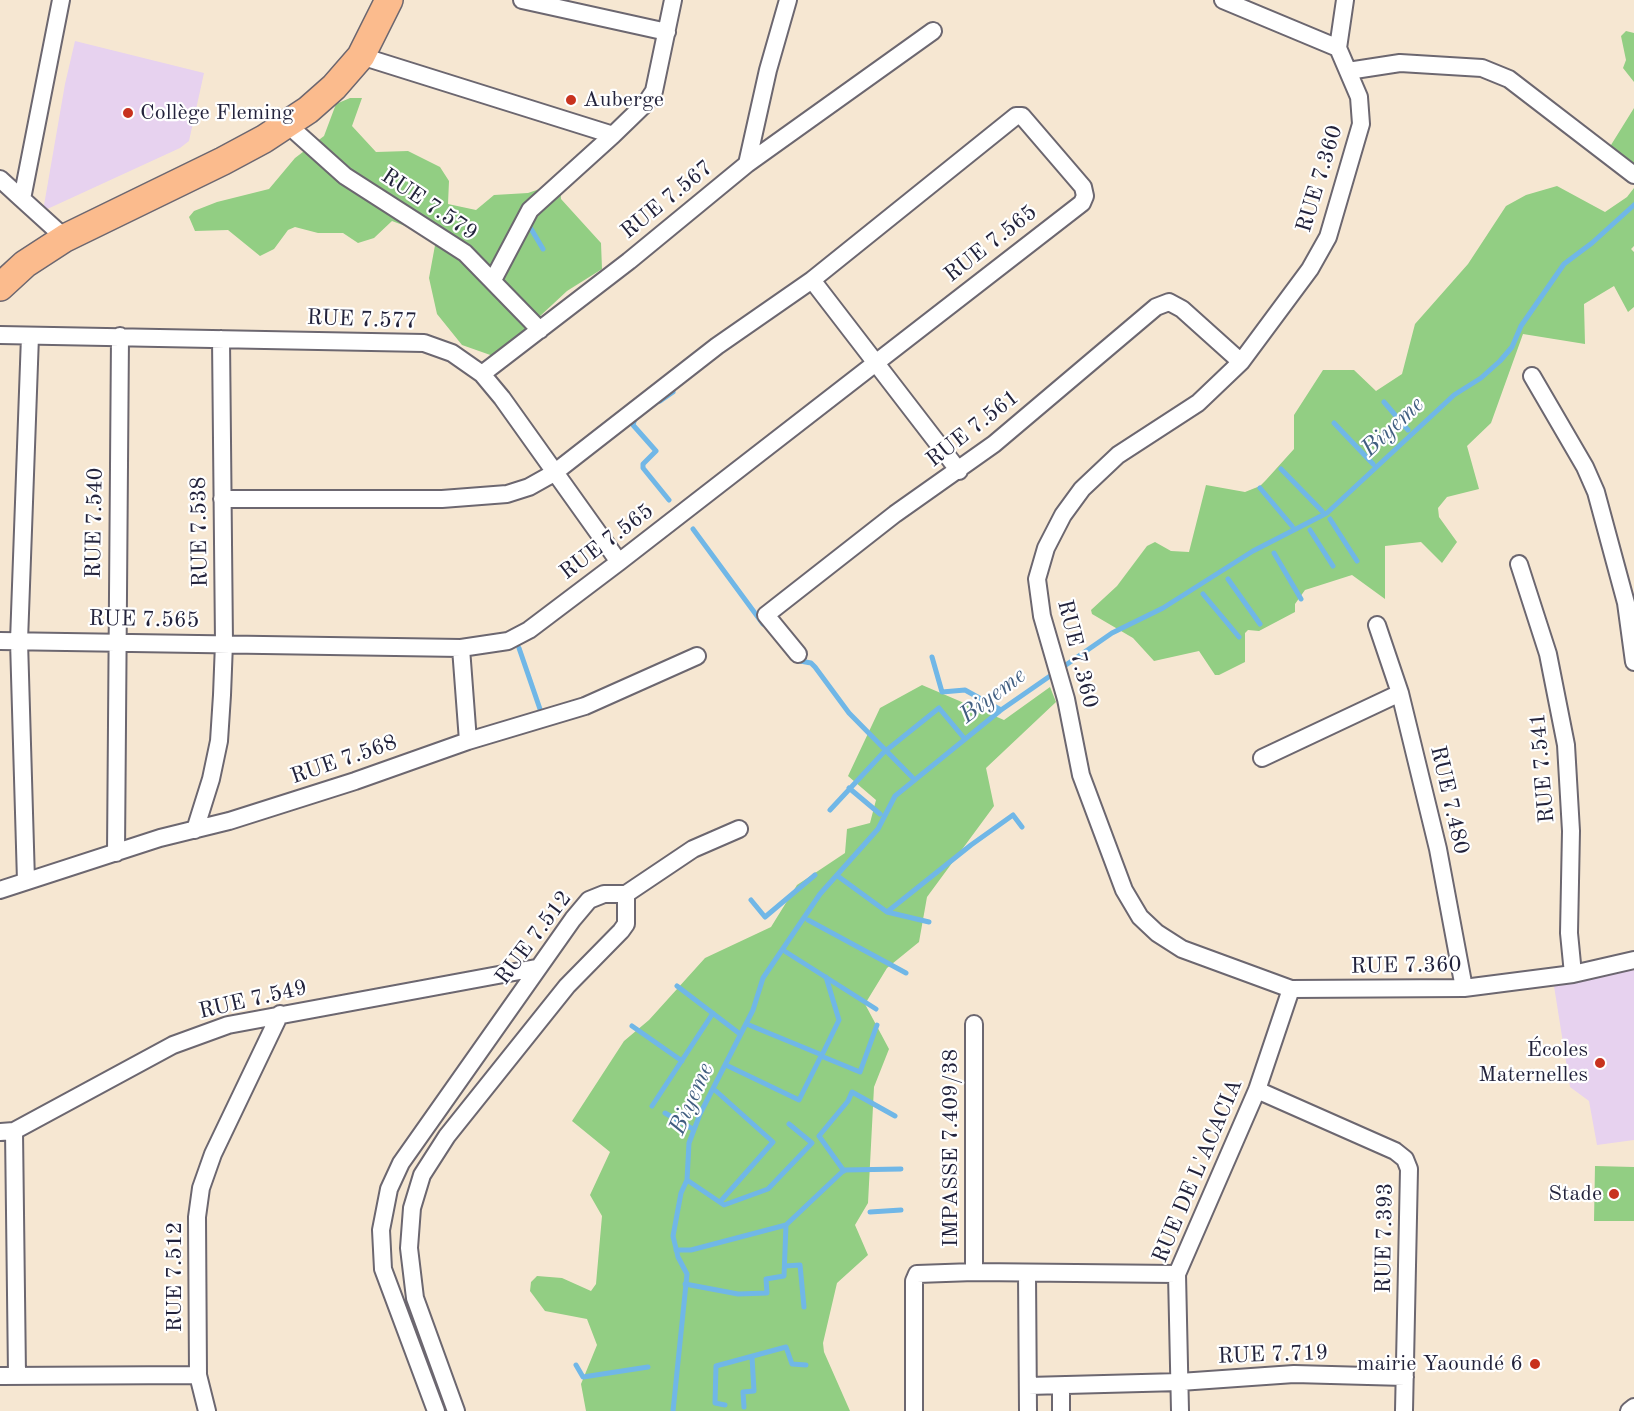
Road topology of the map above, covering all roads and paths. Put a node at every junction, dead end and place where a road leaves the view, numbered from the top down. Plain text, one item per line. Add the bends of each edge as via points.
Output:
1 (61, 0) edge
2 (389, 0) edge
3 (522, 0) edge
4 (673, 0) edge
5 (788, 0) edge
6 (1223, 0) edge
7 (1345, 0) edge
8 (933, 31) dead end
9 (667, 32) junction
10 (1338, 48) junction
11 (360, 56) junction
12 (1348, 71) junction
13 (287, 124) junction
14 (613, 135) junction
15 (747, 164) junction
16 (1634, 175) edge
17 (0, 180) edge
18 (22, 199) junction
19 (65, 238) junction
20 (493, 280) junction
21 (812, 280) junction
22 (0, 287) edge
23 (540, 330) junction
24 (0, 335) edge
25 (30, 336) junction
26 (120, 336) junction
27 (222, 339) junction
28 (876, 362) junction
29 (1241, 362) junction
30 (482, 374) junction
31 (1532, 376) dead end
32 (959, 471) junction
33 (554, 473) junction
34 (222, 499) junction
35 (619, 562) junction
36 (1519, 564) dead end
37 (1377, 625) dead end
38 (0, 641) edge
39 (19, 641) junction
40 (117, 642) junction
41 (224, 644) junction
42 (461, 648) junction
43 (798, 654) dead end
44 (697, 656) dead end
45 (1634, 662) edge
46 (1400, 693) junction
47 (468, 741) junction
48 (1262, 758) dead end
49 (739, 829) dead end
50 (195, 830) junction
51 (116, 853) junction
52 (26, 881) junction
53 (0, 890) edge
54 (626, 894) junction
55 (1634, 960) edge
56 (537, 968) junction
57 (1573, 974) junction
58 (1464, 988) junction
59 (1291, 989) junction
60 (280, 1014) junction
61 (974, 1024) dead end
62 (1257, 1090) junction
63 (7, 1132) edge
64 (974, 1272) junction
65 (1027, 1273) junction
66 (1177, 1274) junction
67 (17, 1375) junction
68 (198, 1375) junction
69 (0, 1376) edge
70 (1405, 1377) junction
71 (1180, 1382) junction
72 (1028, 1386) junction
73 (1061, 1386) junction
74 (1634, 1407) edge
75 (207, 1411) edge
76 (436, 1411) edge
77 (456, 1411) edge
78 (914, 1411) edge
79 (1028, 1411) edge
80 (1061, 1411) edge
81 (1180, 1411) edge
82 (1404, 1411) edge
83 (1629, 1411) edge

1 - 18 street
2 - 11 main road
3 - 9 street
4 - 9 street
5 - 15 street, RUE 7.567
6 - 10 street
7 - 10 street
8 - 15 street
9 - 14 street via 654,91
10 - 12 street, RUE 7.360
11 - 13 main road via 334,87
11 - 14 street
12 - 16 street via 1400,63 1482,69 1509,79
12 - 29 street, RUE 7.360 via 1359,97 1361,124 1328,237 1310,269
13 - 19 main road via 223,161
13 - 20 street, RUE 7.579 via 345,176 465,253
14 - 20 street via 530,210
15 - 23 street, RUE 7.567
17 - 18 street
18 - 19 street
19 - 22 main road via 24,264
20 - 23 street, RUE 7.579
21 - 28 street
21 - 28 street, RUE 7.565 via 1016,116 1022,116 1083,187 1082,203
21 - 33 street, RUE 7.565 via 717,346
23 - 30 street, RUE 7.567
24 - 25 street, RUE 7.577
25 - 26 street, RUE 7.577
25 - 39 street
26 - 27 street, RUE 7.577
26 - 40 street, RUE 7.540
27 - 30 street, RUE 7.577 via 424,343 452,353
27 - 34 street, RUE 7.538
28 - 32 street
28 - 35 street, RUE 7.565
29 - 32 street, RUE 7.561 via 1182,309 1163,303
29 - 59 street, RUE 7.360 via 1198,404 1118,455 1082,489 1046,548 1037,579 1042,616 1066,699 1081,775 1124,890 1140,917 1182,949
30 - 33 street, RUE 7.577
31 - 45 street via 1596,492 1626,603
32 - 43 street, RUE 7.561 via 895,514 766,615
33 - 34 street, RUE 7.565 via 529,487 487,496
33 - 35 street, RUE 7.577
34 - 41 street, RUE 7.538
35 - 42 street, RUE 7.565 via 529,630 500,643
36 - 57 street, RUE 7.541 via 1548,654 1566,745
37 - 46 street, RUE 7.480
38 - 39 street, RUE 7.565
39 - 40 street, RUE 7.565
39 - 52 street
40 - 41 street, RUE 7.565
40 - 51 street, RUE 7.540
41 - 42 street, RUE 7.565
41 - 50 street, RUE 7.538 via 219,741 212,779
42 - 47 street
44 - 47 street, RUE 7.568 via 585,706
46 - 48 street
46 - 58 street, RUE 7.480 via 1438,849
47 - 50 street, RUE 7.568 via 355,782
49 - 54 street via 693,849
50 - 51 street, RUE 7.568
51 - 52 street, RUE 7.568
52 - 53 street, RUE 7.568
54 - 56 street, RUE 7.512 via 604,894 589,900
54 - 77 street via 626,924 621,932 567,986 447,1136 422,1175 412,1208 410,1238 415,1298
55 - 57 street, RUE 7.360
56 - 60 street, RUE 7.549
56 - 76 street, RUE 7.512 via 401,1163 389,1189 381,1230 383,1269
57 - 58 street, RUE 7.360
58 - 59 street, RUE 7.360
59 - 62 street, RUE DE L'ACACIA
60 - 63 street, RUE 7.549 via 228,1025 173,1045
60 - 68 street, RUE 7.512 via 213,1154 201,1188 197,1217
61 - 64 street, IMPASSE 7.409/38
62 - 66 street, RUE DE L'ACACIA
62 - 70 street, RUE 7.393 via 1405,1158 1409,1169
63 - 67 street
64 - 65 street
64 - 78 street via 921,1273 915,1279
65 - 66 street
65 - 72 street
66 - 71 street, RUE DE L'ACACIA
67 - 68 street
67 - 69 street
68 - 75 street, RUE 7.512
70 - 71 street, RUE 7.719 via 1294,1374
70 - 82 street, RUE 7.393
71 - 73 street, RUE 7.719
71 - 81 street, RUE DE L'ACACIA
72 - 73 street, RUE 7.719
72 - 79 street
73 - 80 street
74 - 83 street

